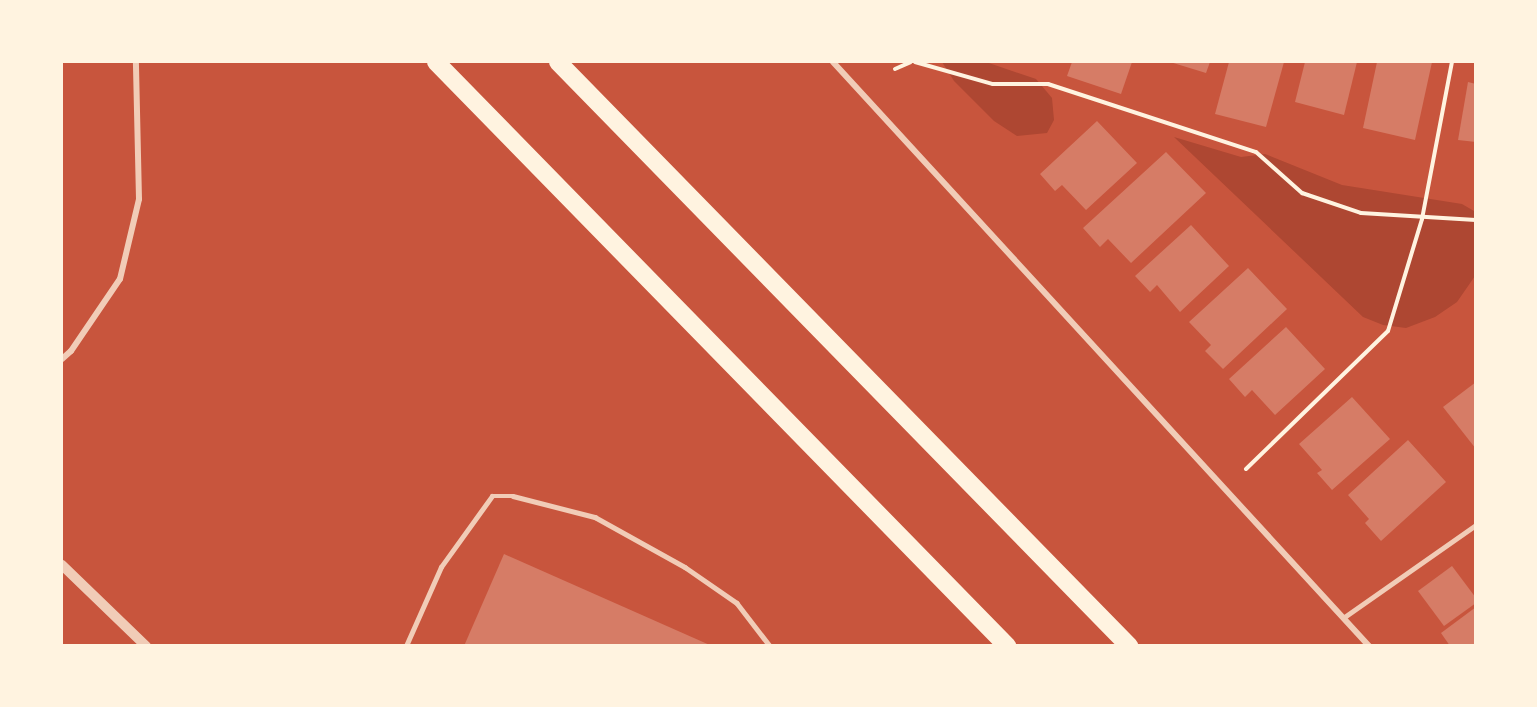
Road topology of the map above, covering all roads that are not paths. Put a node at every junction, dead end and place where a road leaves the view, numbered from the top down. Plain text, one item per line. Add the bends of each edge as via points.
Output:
1 (136, 62) edge
2 (436, 62) edge
3 (558, 62) edge
4 (833, 62) edge
5 (62, 358) edge
6 (1476, 525) edge
7 (62, 565) edge
8 (1343, 619) junction
9 (141, 644) edge
10 (406, 645) edge
11 (770, 645) edge
12 (1007, 645) edge
13 (1129, 645) edge
14 (1369, 645) edge

1 - 5 street via 140,199 120,279 71,351
2 - 12 highway
3 - 13 highway
4 - 8 street
6 - 8 lane
7 - 9 street
8 - 14 street
10 - 11 lane via 441,567 492,495 513,495 595,517 685,567 737,603

